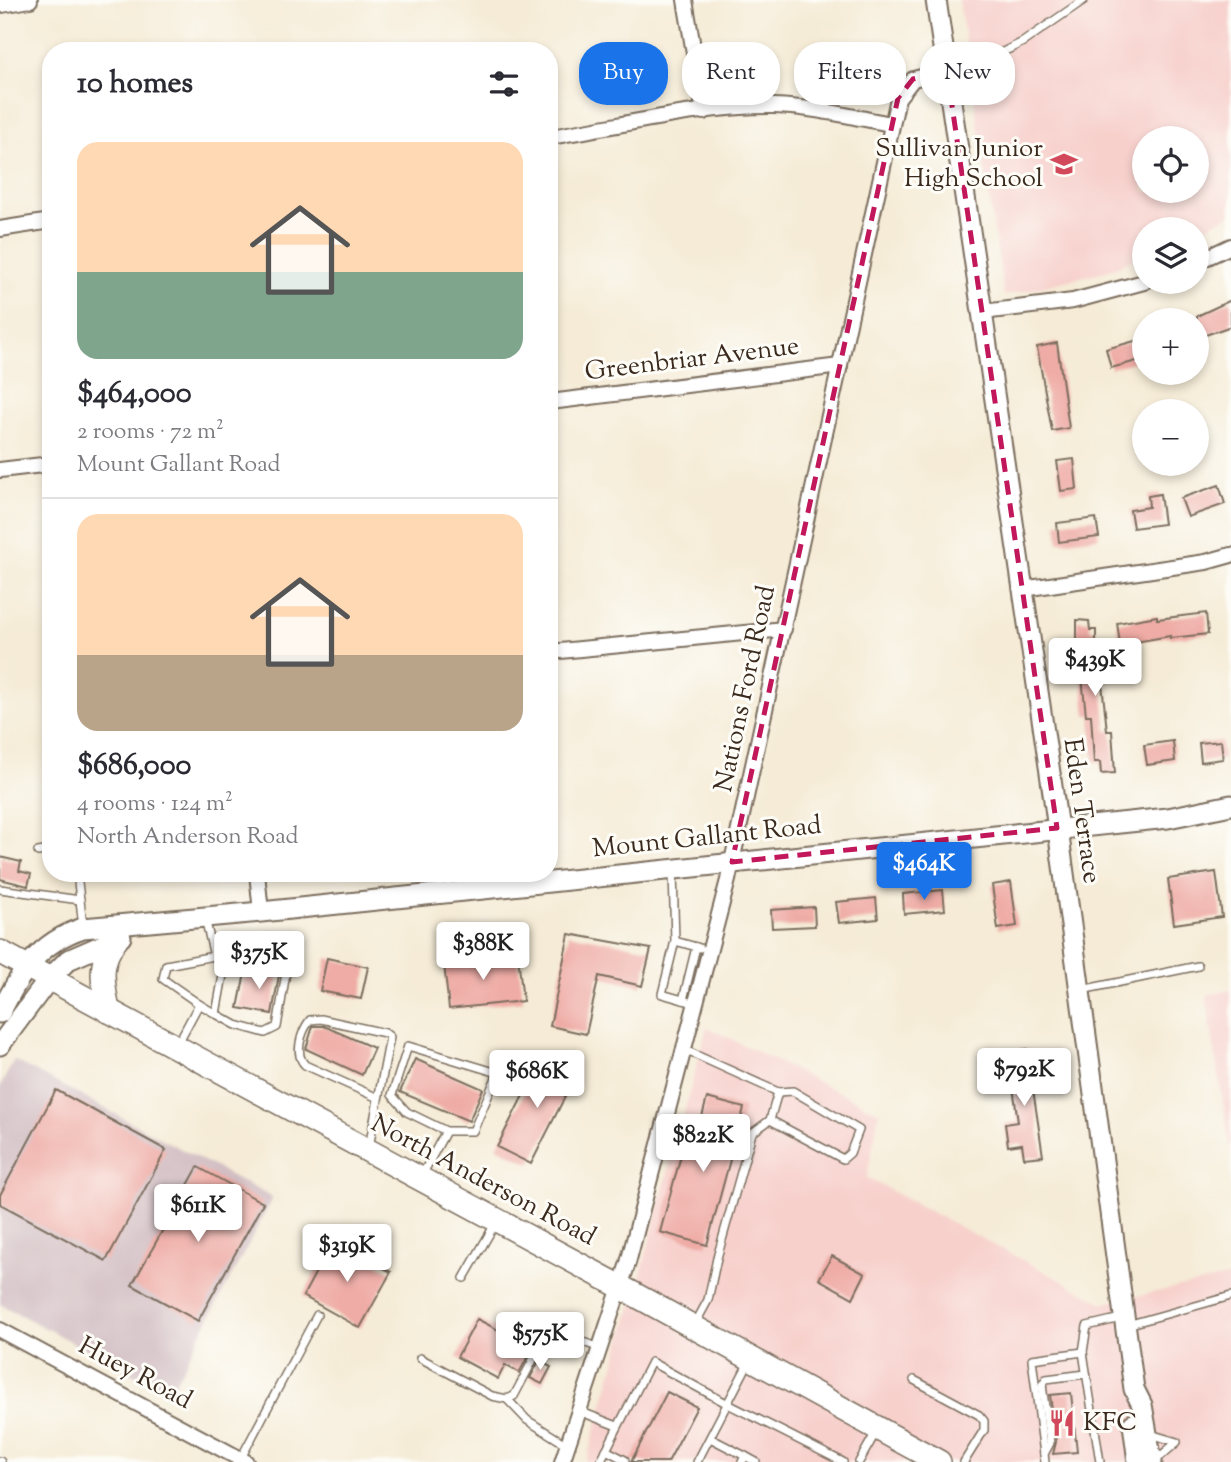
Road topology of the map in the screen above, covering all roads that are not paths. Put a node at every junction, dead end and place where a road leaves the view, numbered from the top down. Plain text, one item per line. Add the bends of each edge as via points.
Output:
1 (30, 0) edge
2 (685, 0) edge
3 (936, 0) edge
4 (1084, 0) edge
5 (2, 5) dead end
6 (943, 42) edge
7 (1015, 46) edge
8 (920, 77) edge
9 (952, 105) edge
10 (704, 112) junction
11 (891, 124) junction
12 (558, 136) edge
13 (42, 222) edge
14 (0, 229) edge
15 (1231, 246) edge
16 (1209, 256) edge
17 (1132, 285) edge
18 (983, 312) junction
19 (840, 366) junction
20 (558, 401) edge
21 (42, 465) edge
22 (0, 470) edge
23 (1231, 555) edge
24 (1023, 589) junction
25 (784, 629) junction
26 (558, 651) edge
27 (1231, 805) edge
28 (1058, 828) junction
29 (42, 851) edge
30 (38, 852) dead end
31 (732, 862) junction
32 (673, 868) junction
33 (558, 880) edge
34 (78, 882) edge
35 (258, 882) edge
36 (542, 882) edge
37 (0, 889) edge
38 (80, 900) junction
39 (261, 912) junction
40 (205, 917) junction
41 (147, 923) junction
42 (83, 928) junction
43 (116, 939) junction
44 (675, 941) junction
45 (703, 948) junction
46 (0, 952) edge
47 (227, 953) junction
48 (214, 956) junction
49 (27, 966) junction
50 (1198, 966) dead end
51 (49, 978) junction
52 (1080, 990) junction
53 (690, 1002) junction
54 (199, 1004) junction
55 (108, 1011) junction
56 (0, 1013) edge
57 (216, 1014) junction
58 (0, 1045) edge
59 (175, 1047) junction
60 (685, 1050) junction
61 (778, 1092) junction
62 (379, 1095) junction
63 (392, 1095) junction
64 (770, 1120) junction
65 (446, 1131) junction
66 (368, 1151) junction
67 (420, 1179) junction
68 (497, 1220) junction
69 (464, 1278) dead end
70 (621, 1287) junction
71 (1231, 1296) edge
72 (317, 1315) dead end
73 (1126, 1322) junction
74 (694, 1327) junction
75 (0, 1329) edge
76 (601, 1348) junction
77 (1083, 1352) junction
78 (420, 1358) dead end
79 (751, 1359) junction
80 (1086, 1374) junction
81 (914, 1380) dead end
82 (1134, 1388) junction
83 (507, 1399) junction
84 (729, 1404) junction
85 (579, 1411) junction
86 (617, 1426) junction
87 (878, 1429) junction
88 (1147, 1433) junction
89 (710, 1438) junction
90 (567, 1445) junction
91 (606, 1450) junction
92 (1044, 1458) edge
93 (743, 1459) edge
94 (243, 1460) edge
95 (625, 1460) edge
96 (562, 1462) edge
97 (600, 1462) edge
98 (697, 1462) edge
99 (756, 1462) edge
100 (843, 1462) edge
101 (859, 1462) edge
102 (939, 1462) edge
103 (964, 1462) edge
104 (1100, 1462) edge
105 (1138, 1462) edge
106 (1153, 1462) edge

1 - 5 street
2 - 10 street
3 - 6 street, Eden Terrace
4 - 7 lane
8 - 11 street, Nations Ford Road via 913,79 898,98
9 - 18 street, Eden Terrace
10 - 11 street via 775,106
10 - 12 street
11 - 19 street, Nations Ford Road
13 - 14 street
15 - 16 street
17 - 18 street via 1073,301
18 - 24 street, Eden Terrace
19 - 20 street, Greenbriar Avenue
19 - 25 street, Nations Ford Road
21 - 22 street
23 - 24 street
24 - 28 street, Eden Terrace
25 - 26 street
25 - 31 street, Nations Ford Road
27 - 28 street, Mount Gallant Road via 1168,818
28 - 31 street, Mount Gallant Road
28 - 52 street, Eden Terrace
29 - 30 lane
31 - 32 street, Mount Gallant Road
31 - 45 street, Nations Ford Road
32 - 33 street, Mount Gallant Road
32 - 44 lane
34 - 38 lane
35 - 39 street
36 - 39 street, Mount Gallant Road
37 - 38 lane
38 - 42 lane
39 - 40 street, Mount Gallant Road
40 - 41 street, Mount Gallant Road
40 - 48 lane
41 - 42 street, Mount Gallant Road
41 - 43 street, Mount Gallant Road
42 - 49 street, Mount Gallant Road via 44,948
43 - 51 street, Mount Gallant Road via 68,960
43 - 55 main road via 103,965
44 - 45 lane
44 - 53 lane via 662,994
45 - 53 street, Nations Ford Road
46 - 49 main road, North Anderson Road
47 - 48 lane
47 - 57 lane
47 - 57 lane via 246,948 279,951 288,961 278,1027 265,1033
48 - 54 lane via 166,965 163,979
49 - 51 main road, North Anderson Road
49 - 56 street, Mount Gallant Road
50 - 52 lane
51 - 55 main road, North Anderson Road
51 - 58 street, Mount Gallant Road
52 - 73 street, Eden Terrace
53 - 60 street, Nations Ford Road
54 - 57 lane
54 - 59 lane
55 - 59 main road, North Anderson Road
59 - 66 main road, North Anderson Road
60 - 61 lane
60 - 70 street, Nations Ford Road
61 - 64 lane
61 - 64 lane via 793,1091 859,1130 844,1160
62 - 62 lane via 390,1037 310,1020 299,1059
62 - 63 lane
62 - 66 lane
63 - 65 lane via 407,1112
63 - 65 lane via 408,1046 498,1073 472,1130
64 - 74 lane via 752,1133 708,1300
65 - 67 lane
66 - 67 main road, North Anderson Road
67 - 68 main road, North Anderson Road
68 - 69 lane
68 - 70 main road, North Anderson Road
70 - 74 main road, North Anderson Road
70 - 76 street, Nations Ford Road
71 - 73 lane
72 - 94 lane
73 - 77 lane via 1087,1326
73 - 82 street, Eden Terrace
74 - 79 main road, North Anderson Road
75 - 94 street, Huey Road
76 - 83 lane via 572,1338 552,1324 514,1396
76 - 85 street, Nations Ford Road
77 - 80 lane
77 - 92 lane via 1032,1359
78 - 83 lane via 492,1396
79 - 84 lane
79 - 87 main road, North Anderson Road
80 - 92 lane via 1046,1379 1042,1385 1050,1443
80 - 104 lane
81 - 103 lane via 984,1421 984,1430
82 - 88 street, Eden Terrace
82 - 105 street via 1130,1404
83 - 90 lane via 527,1420
84 - 86 lane via 652,1362
84 - 89 lane
84 - 100 lane
85 - 86 lane
85 - 90 street, Nations Ford Road
86 - 91 lane
87 - 101 lane
87 - 102 main road, North Anderson Road
88 - 106 street, Eden Terrace
88 - 106 lane via 1177,1442
89 - 93 lane
89 - 98 lane
90 - 96 street, Nations Ford Road
91 - 95 lane
91 - 97 lane
93 - 99 lane

